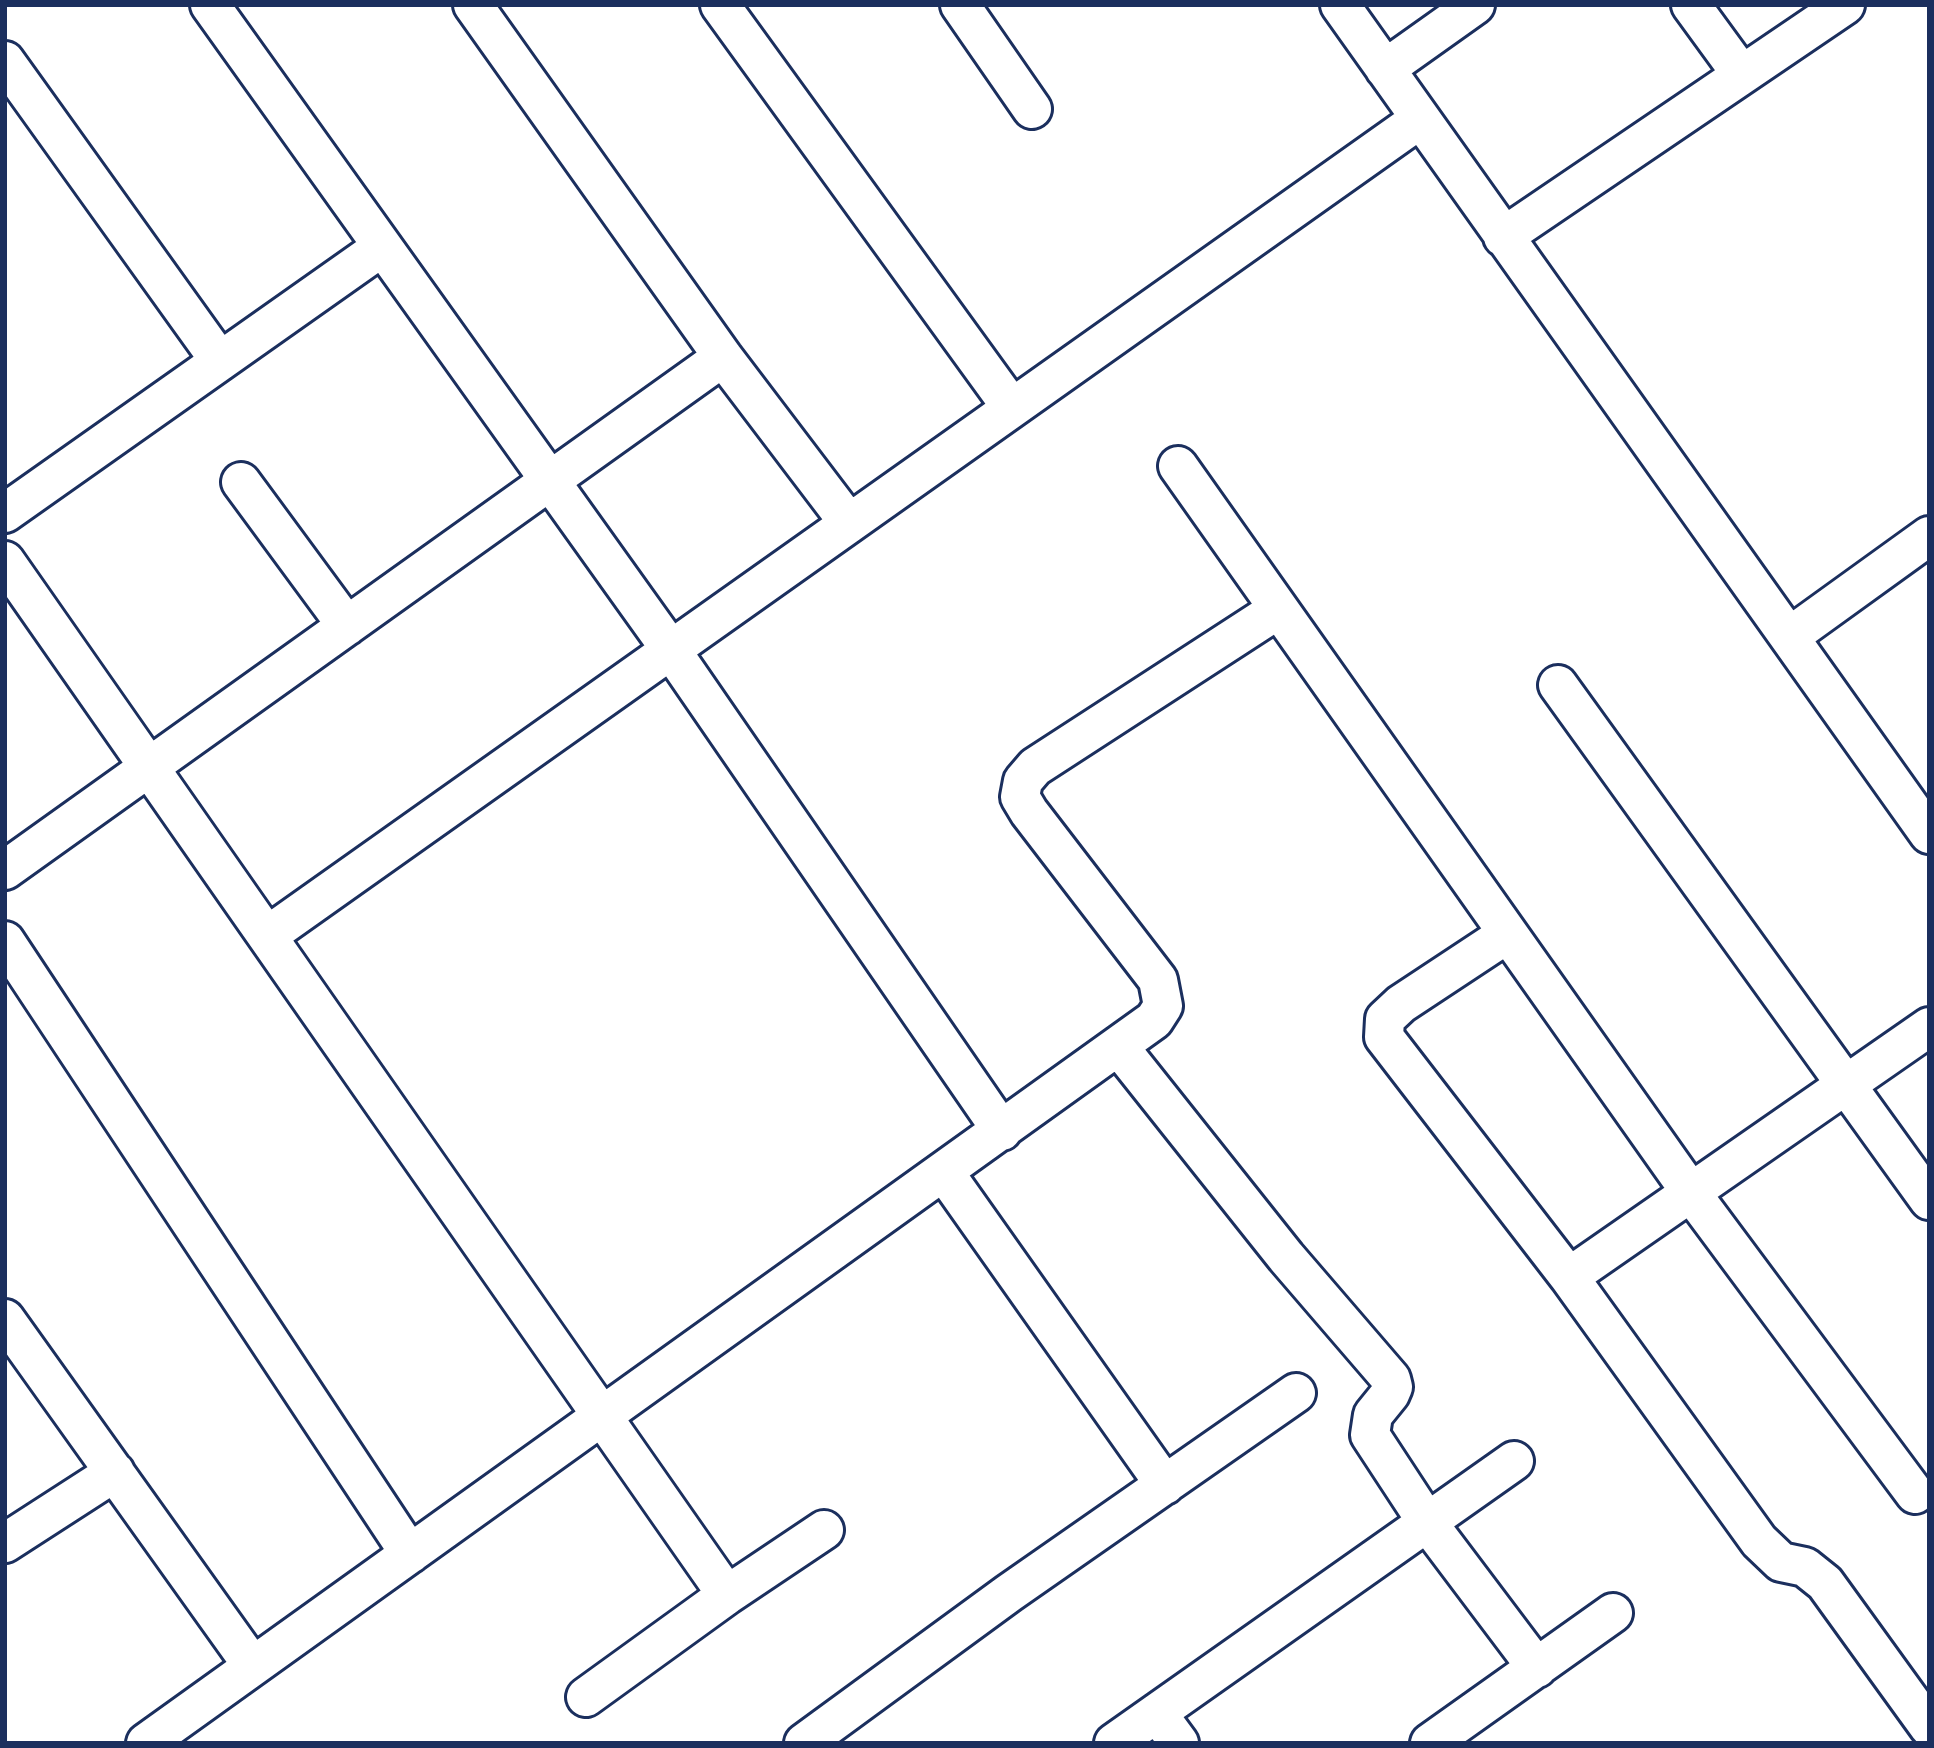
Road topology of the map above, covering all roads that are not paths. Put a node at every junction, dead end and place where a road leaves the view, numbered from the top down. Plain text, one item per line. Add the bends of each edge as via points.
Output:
1 (210, 5) edge
2 (474, 5) edge
3 (720, 5) edge
4 (960, 5) edge
5 (1340, 5) edge
6 (1475, 5) edge
7 (1691, 5) edge
8 (1842, 6) edge
9 (5, 61) edge
10 (1385, 69) junction
11 (1742, 75) junction
12 (1032, 109) dead end
13 (1420, 119) junction
14 (1503, 237) junction
15 (382, 247) junction
16 (723, 357) junction
17 (220, 361) junction
18 (1012, 408) junction
19 (1178, 466) dead end
20 (241, 482) dead end
21 (549, 482) junction
22 (5, 513) edge
23 (849, 523) junction
24 (1929, 536) edge
25 (5, 561) edge
26 (1277, 610) junction
27 (347, 626) junction
28 (1789, 637) junction
29 (671, 650) junction
30 (1558, 685) dead end
31 (149, 767) junction
32 (1929, 834) edge
33 (5, 870) edge
34 (1507, 934) junction
35 (267, 936) junction
36 (5, 941) edge
37 (1929, 1027) edge
38 (1119, 1047) junction
39 (1845, 1086) junction
40 (1002, 1131) junction
41 (944, 1172) junction
42 (1692, 1194) junction
43 (1929, 1200) edge
44 (1569, 1278) junction
45 (5, 1318) edge
46 (1296, 1393) dead end
47 (602, 1416) junction
48 (1514, 1461) dead end
49 (115, 1472) junction
50 (1165, 1485) junction
51 (1915, 1494) dead end
52 (1427, 1522) junction
53 (824, 1530) dead end
54 (5, 1543) edge
55 (410, 1554) junction
56 (727, 1595) junction
57 (1613, 1613) dead end
58 (252, 1665) junction
59 (1536, 1668) junction
60 (586, 1698) dead end
61 (1929, 1727) edge
62 (1168, 1728) edge
63 (146, 1743) edge
64 (804, 1743) edge
65 (1114, 1743) edge
66 (1430, 1743) edge

1 - 15 street
2 - 16 street
3 - 18 street
4 - 12 street
5 - 10 street
6 - 10 street
7 - 11 street
8 - 11 street
9 - 17 street
10 - 13 street
11 - 14 street
13 - 14 street
13 - 18 street
14 - 28 street
15 - 17 street
15 - 21 street
16 - 21 street
16 - 23 street
17 - 22 street
18 - 23 street
19 - 26 street
20 - 27 street
21 - 27 street
21 - 29 street
23 - 29 street
24 - 28 street
25 - 31 street
26 - 34 street
26 - 38 street via 1035,767 1023,781 1020,797 1029,812 1163,992 1163,1006 1154,1020
27 - 31 street
28 - 32 street
29 - 35 street
29 - 40 street
30 - 39 street
31 - 33 street
31 - 35 street
34 - 42 street
34 - 44 street via 1401,1004 1385,1019 1384,1037
35 - 47 street
36 - 55 street
37 - 39 street
38 - 40 street
38 - 52 street via 1286,1257 1391,1379 1393,1387 1373,1415 1370,1435
39 - 42 street
39 - 43 street
40 - 41 street
41 - 47 street
41 - 50 street
42 - 44 street
42 - 51 street
44 - 61 street via 1759,1541 1781,1562 1805,1567 1820,1578
45 - 49 street
46 - 50 street
47 - 55 street
47 - 56 street
48 - 52 street
49 - 54 street
49 - 58 street
50 - 64 street
52 - 59 street
52 - 62 street
53 - 56 street
55 - 58 street
56 - 60 street
57 - 59 street
58 - 63 street
59 - 66 street
62 - 65 street

